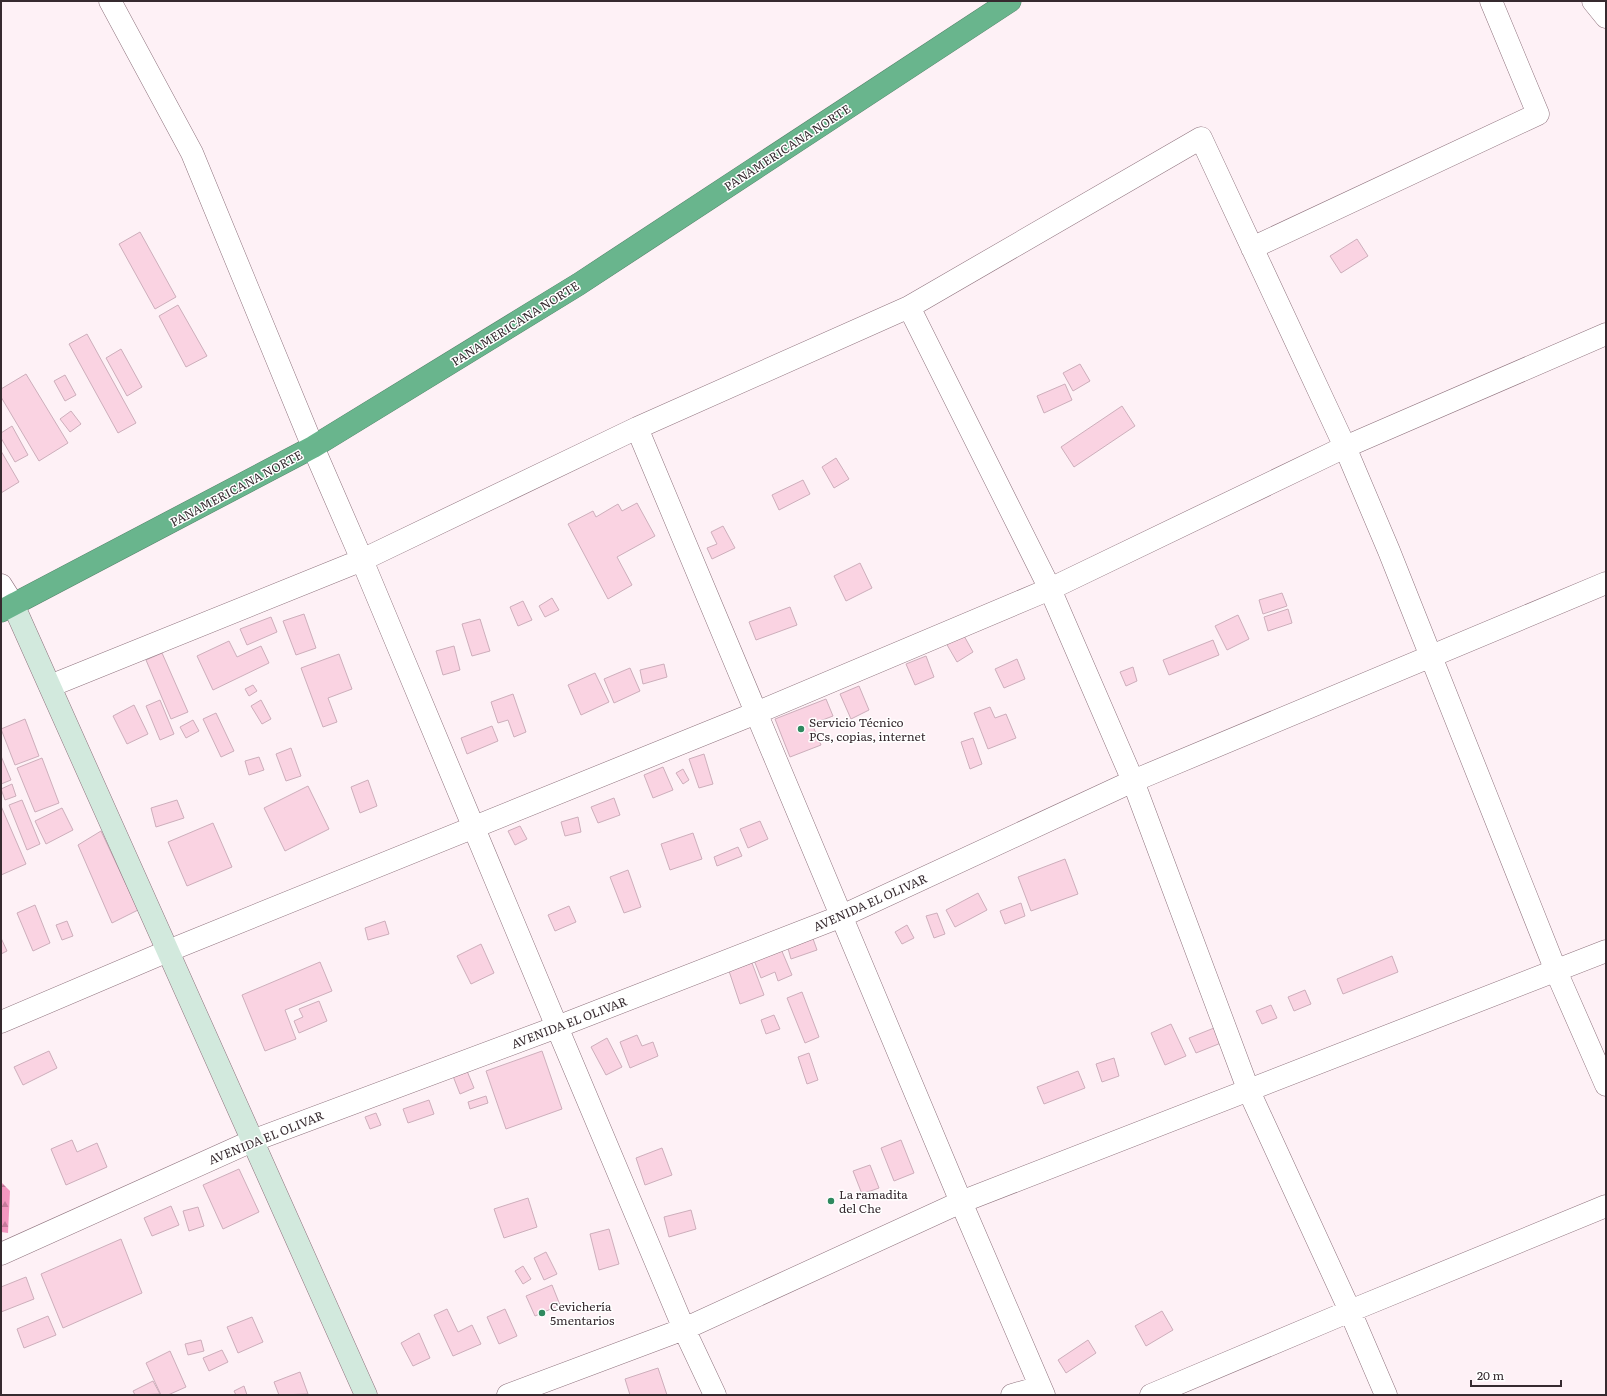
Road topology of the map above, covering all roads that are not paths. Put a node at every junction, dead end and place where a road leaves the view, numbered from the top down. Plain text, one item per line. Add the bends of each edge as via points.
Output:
1 (110, 1) edge
2 (1010, 1) edge
3 (1491, 1) edge
4 (1593, 1) edge
5 (1606, 17) edge
6 (1252, 248) junction
7 (909, 308) junction
8 (1606, 334) edge
9 (637, 428) junction
10 (313, 447) junction
11 (1345, 447) junction
12 (362, 560) junction
13 (1606, 584) edge
14 (1, 585) edge
15 (1050, 589) junction
16 (7, 608) edge
17 (1431, 656) junction
18 (50, 686) junction
19 (756, 713) junction
20 (1133, 782) junction
21 (473, 827) junction
22 (842, 916) junction
23 (168, 951) junction
24 (1606, 951) edge
25 (1556, 971) junction
26 (1, 1022) edge
27 (557, 1027) junction
28 (1606, 1085) edge
29 (1248, 1089) junction
30 (252, 1141) junction
31 (961, 1202) junction
32 (1606, 1206) edge
33 (1, 1254) edge
34 (1350, 1311) junction
35 (684, 1329) junction
36 (1042, 1391) edge
37 (366, 1395) edge
38 (508, 1395) edge
39 (715, 1395) edge
40 (1012, 1395) edge
41 (1151, 1395) edge
42 (1386, 1395) edge

1 - 10 street via 192,153
2 - 10 highway, PANAMERICANA NORTE via 578,284
3 - 6 street via 1538,114
4 - 5 street
6 - 7 street via 1201,138
6 - 11 street
7 - 9 street
7 - 15 street
8 - 11 street
9 - 12 street
9 - 19 street
10 - 12 street
10 - 16 highway, PANAMERICANA NORTE
11 - 15 street
11 - 17 street
12 - 18 street
12 - 21 street
13 - 17 street, AVENIDA EL OLIVAR
14 - 16 street
15 - 19 street
15 - 20 street
16 - 18 street
17 - 20 street, AVENIDA EL OLIVAR
17 - 25 street
18 - 23 street
19 - 21 street
19 - 22 street
20 - 22 street, AVENIDA EL OLIVAR
20 - 29 street
21 - 23 street
21 - 27 street
22 - 27 street, AVENIDA EL OLIVAR
22 - 31 street
23 - 26 street
23 - 30 street
24 - 25 street
25 - 28 street
25 - 29 street
27 - 30 street, AVENIDA EL OLIVAR
27 - 35 street
29 - 31 street
29 - 34 street
30 - 33 street, AVENIDA EL OLIVAR
30 - 37 street
31 - 35 street
31 - 36 street
32 - 34 street
34 - 41 street
34 - 42 street
35 - 38 street
35 - 39 street
36 - 40 street

